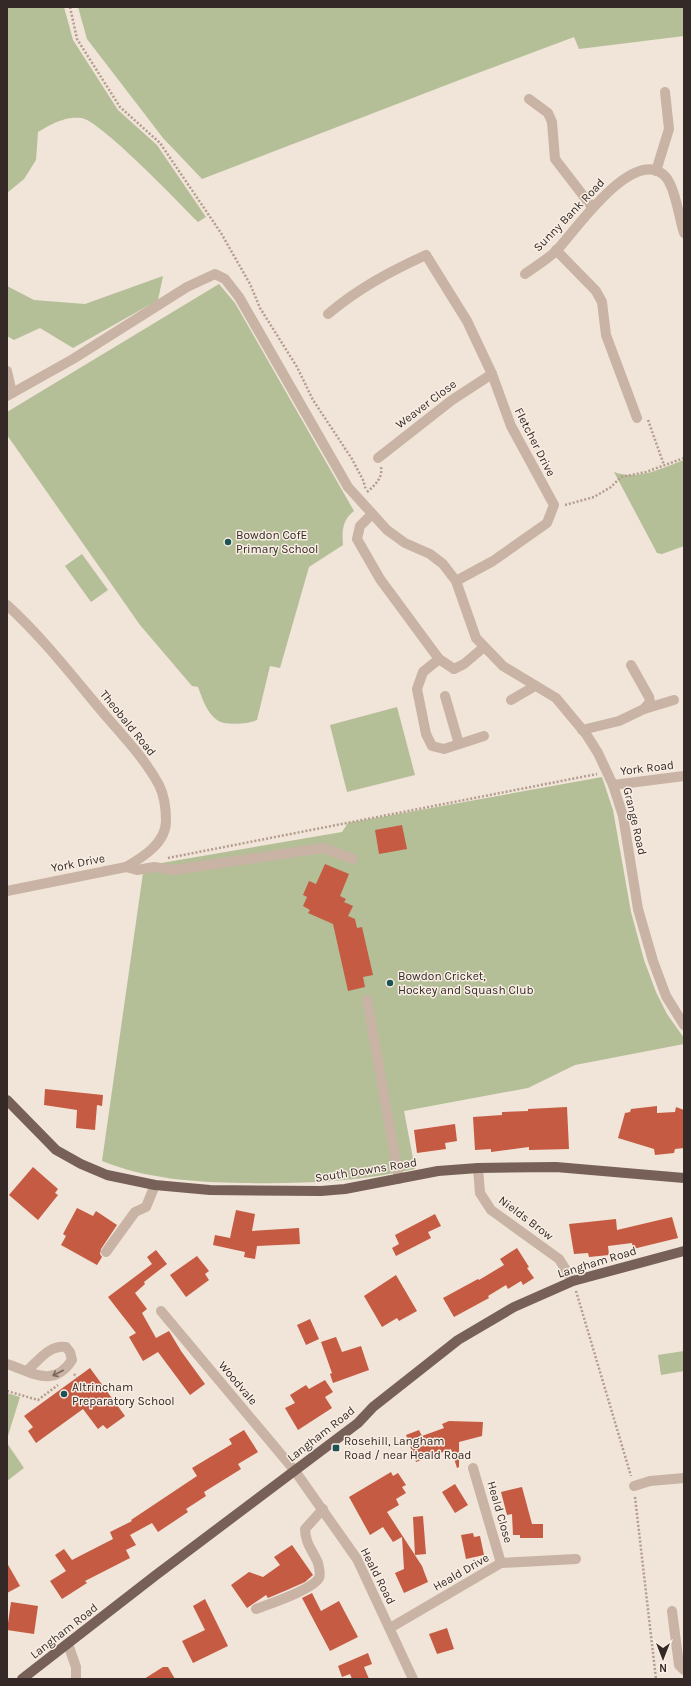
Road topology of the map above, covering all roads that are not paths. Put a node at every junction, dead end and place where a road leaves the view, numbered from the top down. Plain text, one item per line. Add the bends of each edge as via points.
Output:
1 (665, 92) dead end
2 (529, 99) dead end
3 (656, 171) junction
4 (592, 207) junction
5 (684, 233) edge
6 (556, 250) junction
7 (525, 274) dead end
8 (328, 314) dead end
9 (7, 371) edge
10 (492, 374) junction
11 (9, 395) edge
12 (637, 418) road end
13 (378, 458) road end
14 (369, 511) junction
15 (456, 581) junction
16 (7, 605) edge
17 (484, 647) junction
18 (439, 659) junction
19 (631, 665) dead end
20 (535, 686) junction
21 (445, 696) dead end
22 (511, 700) dead end
23 (674, 700) dead end
24 (644, 709) junction
25 (582, 730) junction
26 (484, 736) dead end
27 (459, 744) junction
28 (684, 776) edge
29 (613, 785) junction
30 (353, 859) dead end
31 (126, 867) junction
32 (7, 891) edge
33 (367, 1000) dead end
34 (684, 1025) edge
35 (8, 1105) edge
36 (478, 1168) junction
37 (684, 1178) edge
38 (399, 1179) junction
39 (155, 1185) junction
40 (106, 1252) dead end
41 (684, 1252) edge
42 (573, 1281) junction
43 (161, 1311) dead end
44 (7, 1364) edge
45 (28, 1370) dead end
46 (474, 1468) dead end
47 (295, 1471) junction
48 (684, 1478) edge
49 (634, 1486) road end
50 (323, 1509) junction
51 (576, 1559) dead end
52 (501, 1563) junction
53 (256, 1609) dead end
54 (672, 1611) dead end
55 (390, 1628) junction
56 (68, 1644) junction
57 (684, 1670) edge
58 (22, 1679) edge
59 (76, 1679) edge
60 (413, 1679) edge

1 - 3 street via 669,128
2 - 4 street via 548,113 552,122 555,159
3 - 4 street, Sunny Bank Road via 636,173 622,180
3 - 5 street via 665,176 673,191
4 - 6 street, Sunny Bank Road
6 - 7 street, Sunny Bank Road
6 - 12 street via 596,291 602,302 606,335
8 - 10 street, Fletcher Drive via 350,295 376,279 426,255 467,321
9 - 11 street
10 - 13 street, Weaver Close via 452,400
10 - 15 street, Fletcher Drive via 510,426 554,505 547,523 493,560
11 - 14 street, Grange Road via 73,359 187,287 215,274 225,279 239,297 348,487
14 - 15 street, Grange Road via 387,530 405,543 430,554 443,564
14 - 18 street via 360,526 357,539 380,579
15 - 17 street, Grange Road via 476,638
16 - 31 street, Theobald Road via 84,690 147,767 160,787 166,822 164,830 158,843 147,854
17 - 18 street via 454,669
17 - 20 street, Grange Road via 502,666
18 - 27 street via 423,672 417,689 426,734 432,746 444,749
19 - 24 street via 649,697 650,702
20 - 22 street
20 - 25 street, Grange Road via 556,698
21 - 27 street
23 - 24 street
24 - 25 street via 619,721
25 - 29 street, Grange Road via 598,753
26 - 27 street
28 - 29 street, York Road
29 - 34 street, Grange Road via 623,816 638,909 651,954 666,996
30 - 31 street, York Drive via 323,848 174,870 154,867 137,870
31 - 32 street, York Drive
33 - 38 street
35 - 39 main road, South Downs Road via 56,1150 81,1164 107,1174
36 - 37 main road, South Downs Road via 556,1167
36 - 38 main road, South Downs Road via 438,1171
36 - 42 street, Nields Brow via 480,1193 491,1210 559,1258
38 - 39 main road, South Downs Road via 321,1192 210,1190
39 - 40 street via 146,1207 135,1212
41 - 42 main road, Langham Road
42 - 47 main road, Langham Road via 514,1307 458,1340 373,1407 358,1423
43 - 47 street, Woodvale
44 - 45 street
46 - 52 street, Heald Close
47 - 50 street, Heald Road
47 - 56 main road, Langham Road
48 - 49 street via 650,1481
50 - 53 street via 305,1529 307,1542 319,1568 318,1580 284,1599
50 - 55 street, Heald Road via 357,1559
51 - 52 street, Heald Drive
52 - 55 street, Heald Drive
54 - 57 street via 679,1665
55 - 60 street, Heald Road
56 - 58 main road, Langham Road
56 - 59 street via 76,1667

